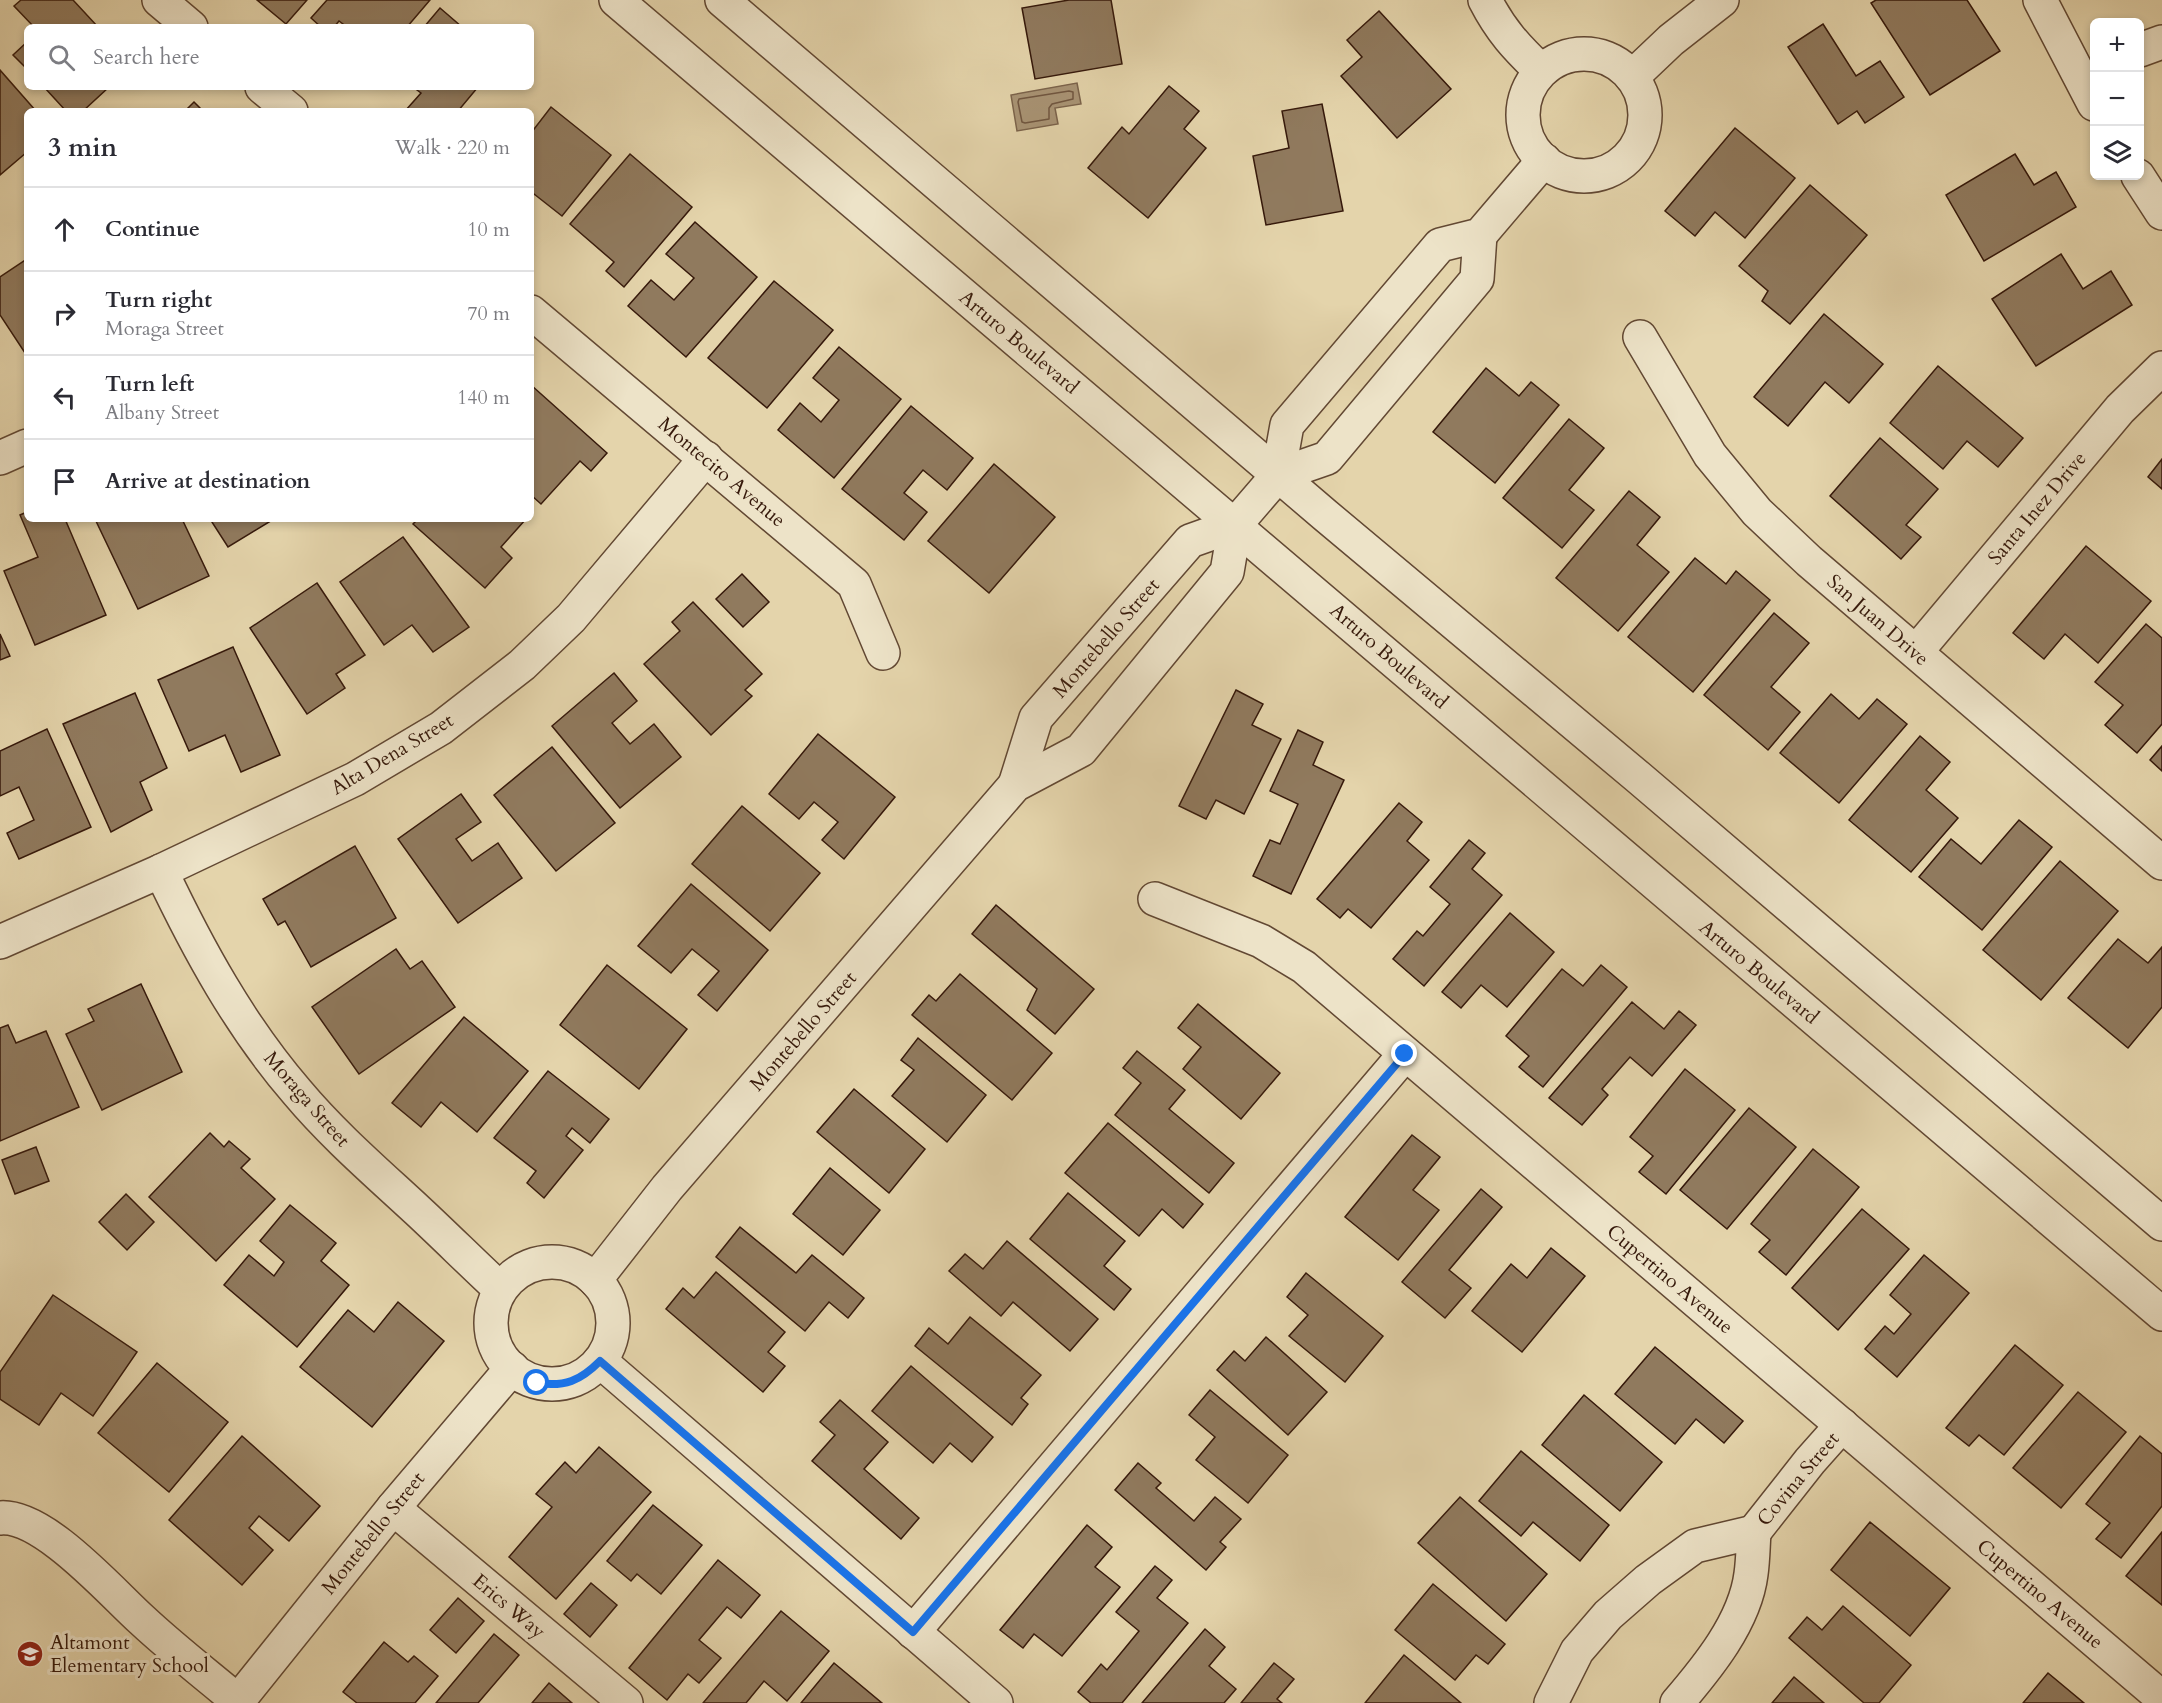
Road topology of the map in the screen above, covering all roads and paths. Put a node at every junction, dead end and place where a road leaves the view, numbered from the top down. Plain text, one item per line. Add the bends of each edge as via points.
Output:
1 (159, 0) edge
2 (616, 0) edge
3 (722, 0) edge
4 (1485, 0) edge
5 (1722, 0) edge
6 (2040, 0) edge
7 (187, 24) edge
8 (2162, 42) edge
9 (2144, 48) edge
10 (2086, 69) edge
11 (1541, 71) junction
12 (1632, 77) junction
13 (2090, 86) edge
14 (266, 90) edge
15 (287, 108) edge
16 (1544, 160) junction
17 (2141, 180) edge
18 (2162, 213) edge
19 (1480, 235) junction
20 (534, 315) edge
21 (1640, 337) dead end
22 (2162, 368) edge
23 (24, 447) edge
24 (0, 458) edge
25 (706, 458) junction
26 (1278, 475) junction
27 (1235, 525) junction
28 (1916, 652) junction
29 (883, 653) dead end
30 (1015, 785) junction
31 (2162, 863) edge
32 (161, 871) junction
33 (1155, 899) dead end
34 (0, 942) edge
35 (1405, 1054) junction
36 (2162, 1224) edge
37 (595, 1280) junction
38 (500, 1289) junction
39 (2162, 1314) edge
40 (600, 1361) junction
41 (512, 1368) junction
42 (1842, 1425) junction
43 (393, 1508) junction
44 (12, 1520) edge
45 (1754, 1532) junction
46 (913, 1632) junction
47 (2162, 1698) edge
48 (239, 1702) edge
49 (626, 1703) edge
50 (996, 1703) edge
51 (1551, 1703) edge
52 (1677, 1703) edge

1 - 7 street
2 - 27 street, Arturo Boulevard
3 - 26 street
4 - 11 street via 1499,26
5 - 12 street
6 - 10 street
8 - 9 street
10 - 13 street
11 - 12 street via 1563,57 1592,54 1618,63
11 - 16 street via 1527,91 1523,115 1531,147
12 - 16 street via 1644,98 1646,116 1641,140 1632,154 1618,167 1585,177 1569,175
14 - 15 street
16 - 19 street
17 - 18 street
19 - 26 street via 1440,245 1287,425
19 - 26 street via 1477,279 1327,458
20 - 25 street, Montecito Avenue
21 - 28 street, San Juan Drive via 1710,455 1757,512
22 - 28 street, Santa Inez Drive via 2120,409
23 - 24 street
25 - 29 street, Montecito Avenue via 854,584
25 - 32 street, Alta Dena Street via 571,618 522,665 441,728 355,779
26 - 27 street, Montebello Street
26 - 36 street
27 - 30 street, Montebello Street via 1190,541 1036,718
27 - 30 street, Montebello Street via 1227,572 1081,750
27 - 39 street, Arturo Boulevard
28 - 31 street, San Juan Drive
30 - 37 street, Montebello Street via 667,1188
32 - 34 street, Alta Dena Street
32 - 38 street, Moraga Street via 214,976 296,1092 353,1153
33 - 35 street, Cupertino Avenue via 1261,941 1304,967
35 - 42 street, Cupertino Avenue
35 - 46 street
37 - 38 street via 572,1265 546,1261 516,1273
37 - 40 street via 611,1306 613,1324 608,1348
38 - 41 street via 490,1323 498,1354
40 - 41 street via 586,1375 552,1385 537,1383
40 - 46 street
41 - 43 street, Montebello Street
42 - 45 street, Covina Street
42 - 47 street, Cupertino Avenue
43 - 48 street, Montebello Street
43 - 49 street, Erics Way
44 - 48 street via 49,1536
45 - 51 street, Covina Street via 1695,1546 1648,1580 1608,1615 1577,1651
45 - 52 street, Covina Street via 1751,1576 1742,1608 1711,1664
46 - 50 street

